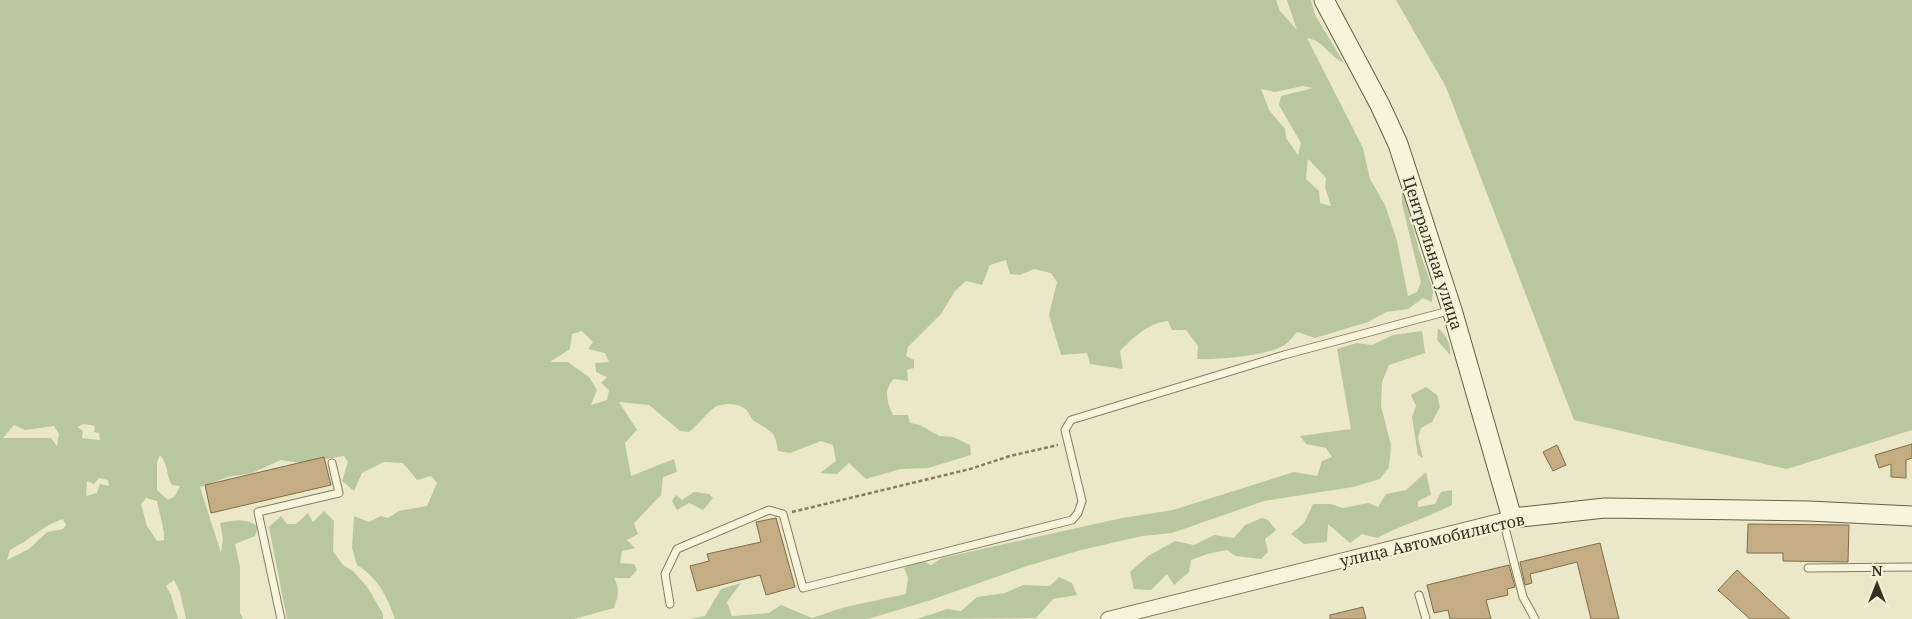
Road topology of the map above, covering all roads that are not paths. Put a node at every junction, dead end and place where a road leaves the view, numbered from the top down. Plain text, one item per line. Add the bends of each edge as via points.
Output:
1 (1324, 0) edge
2 (1452, 310) junction
3 (332, 463) dead end
4 (1912, 516) edge
5 (1508, 519) junction
6 (1912, 567) edge
7 (1808, 568) dead end
8 (1419, 595) dead end
9 (670, 604) dead end
10 (281, 619) edge
11 (1108, 619) edge
12 (1426, 619) edge
13 (1535, 619) edge

1 - 2 street, Центральная улица via 1398,144
2 - 5 street, Центральная улица
2 - 9 lane via 1284,355 1072,420 1065,430 1066,442 1082,501 1072,520 804,588 783,514 769,510 677,549 665,574
3 - 10 lane via 339,492 258,512
4 - 5 street, улица Автомобилистов via 1704,508 1605,508
5 - 11 street, улица Автомобилистов
5 - 13 lane via 1524,597
6 - 7 lane
8 - 12 lane

